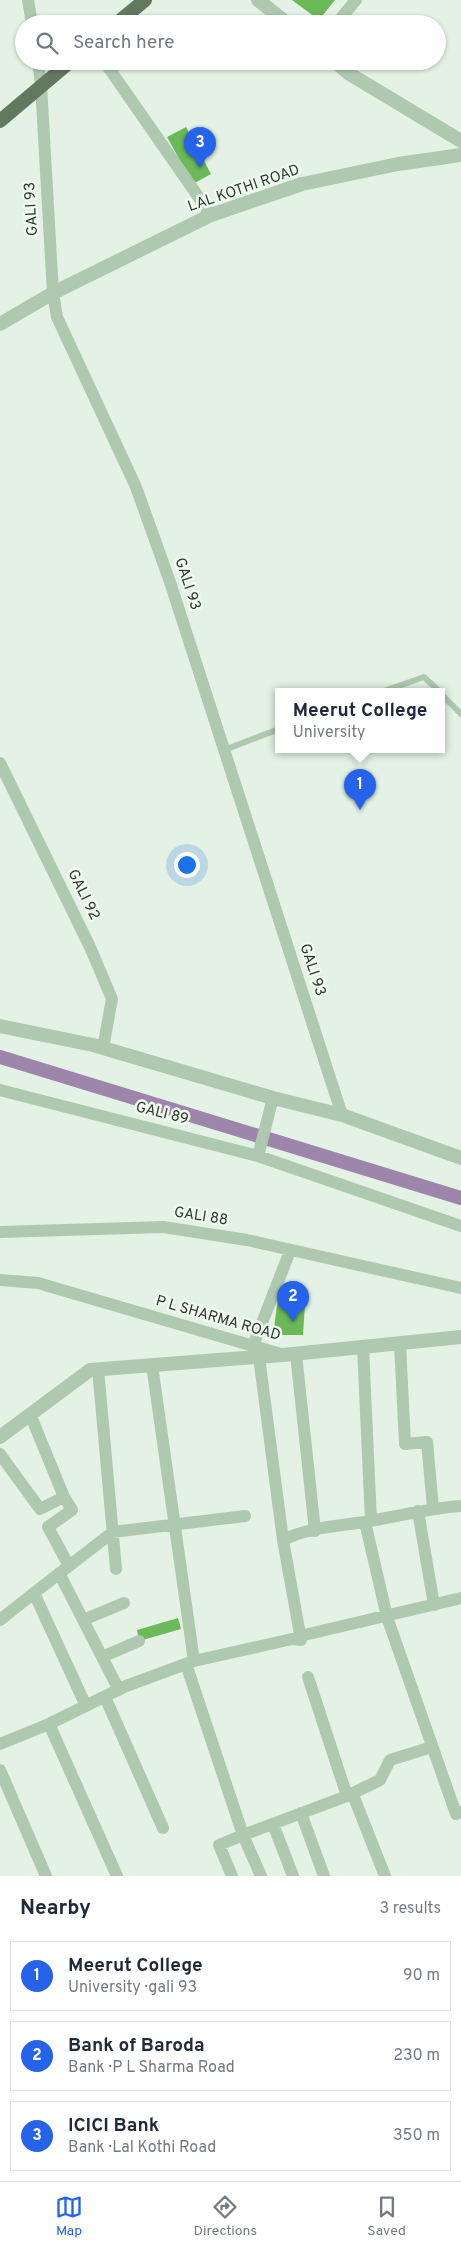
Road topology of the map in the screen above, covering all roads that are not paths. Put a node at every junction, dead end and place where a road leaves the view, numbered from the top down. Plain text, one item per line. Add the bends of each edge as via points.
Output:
1 (28, 0) edge
2 (145, 0) edge
3 (258, 0) edge
4 (356, 0) edge
5 (30, 15) edge
6 (127, 15) edge
7 (277, 15) edge
8 (344, 15) edge
9 (39, 70) edge
10 (60, 70) edge
11 (110, 70) edge
12 (344, 70) edge
13 (41, 85) junction
14 (0, 120) edge
15 (461, 141) edge
16 (461, 155) edge
17 (211, 215) junction
18 (54, 293) junction
19 (0, 324) edge
20 (393, 688) edge
21 (435, 688) edge
22 (445, 698) edge
23 (461, 714) edge
24 (275, 731) edge
25 (224, 750) junction
26 (0, 763) edge
27 (0, 1026) edge
28 (103, 1048) junction
29 (0, 1090) edge
30 (273, 1098) junction
31 (342, 1115) junction
32 (258, 1156) junction
33 (461, 1158) edge
34 (461, 1226) edge
35 (1, 1236) edge
36 (290, 1251) junction
37 (0, 1280) edge
38 (461, 1288) edge
39 (461, 1338) edge
40 (400, 1344) junction
41 (363, 1347) junction
42 (256, 1352) junction
43 (290, 1354) junction
44 (152, 1365) junction
45 (98, 1369) junction
46 (30, 1414) junction
47 (0, 1437) edge
48 (0, 1454) edge
49 (64, 1498) junction
50 (461, 1506) edge
51 (433, 1508) junction
52 (418, 1511) junction
53 (245, 1516) dead end
54 (368, 1521) junction
55 (174, 1525) junction
56 (315, 1531) junction
57 (113, 1532) junction
58 (283, 1540) junction
59 (116, 1569) dead end
60 (64, 1570) junction
61 (34, 1593) junction
62 (461, 1598) edge
63 (124, 1603) dead end
64 (434, 1605) junction
65 (386, 1617) junction
66 (0, 1620) edge
67 (83, 1620) junction
68 (300, 1636) junction
69 (138, 1642) dead end
70 (102, 1657) junction
71 (190, 1662) junction
72 (308, 1677) dead end
73 (119, 1690) junction
74 (105, 1697) junction
75 (86, 1706) junction
76 (49, 1724) junction
77 (0, 1744) edge
78 (432, 1746) junction
79 (0, 1770) edge
80 (347, 1796) junction
81 (461, 1812) edge
82 (300, 1814) junction
83 (273, 1824) junction
84 (163, 1828) dead end
85 (244, 1835) junction
86 (46, 1876) edge
87 (117, 1876) edge
88 (232, 1876) edge
89 (261, 1876) edge
90 (293, 1876) edge
91 (324, 1876) edge
92 (385, 1876) edge

1 - 5 street
2 - 6 main road
3 - 7 street
4 - 8 street
9 - 13 street, GALI 93
10 - 13 main road
11 - 17 street
12 - 15 street
13 - 14 main road
13 - 18 street, GALI 93
16 - 17 street, LAL KOTHI ROAD via 302,184
17 - 18 street, LAL KOTHI ROAD
18 - 19 street, LAL KOTHI ROAD
18 - 25 street, GALI 93 via 58,318 136,487
20 - 21 lane via 424,677
22 - 23 lane
24 - 25 lane
25 - 31 street, GALI 93
26 - 28 street, GALI 92 via 112,999
27 - 28 street
28 - 30 street
29 - 32 street, GALI 89
30 - 31 street
30 - 32 street
31 - 33 street
32 - 34 street, GALI 89
35 - 36 street, GALI 88 via 163,1227 247,1240
36 - 38 street, GALI 88
36 - 42 street
37 - 42 street, P L SHARMA ROAD via 38,1283
39 - 40 street, P L SHARMA ROAD
40 - 41 street, P L SHARMA ROAD
40 - 51 street via 405,1444 427,1442
41 - 43 street, P L SHARMA ROAD
41 - 54 street
42 - 43 street, P L SHARMA ROAD
42 - 44 street, P L SHARMA ROAD
42 - 58 street
43 - 56 street
44 - 45 street, P L SHARMA ROAD
44 - 55 street
45 - 46 street via 90,1370
45 - 57 street
46 - 47 street
46 - 49 street
48 - 49 street via 40,1509
49 - 60 street via 72,1510 48,1527
50 - 51 street
51 - 52 street
52 - 54 street
52 - 64 street
53 - 55 street
54 - 56 street
54 - 65 street
55 - 57 street
55 - 71 street
56 - 58 street
57 - 59 street
57 - 60 street
58 - 68 street
60 - 61 street
60 - 67 street
61 - 66 street
61 - 75 street
62 - 64 street
63 - 67 street
64 - 65 street
65 - 68 street
65 - 78 street
67 - 70 street
68 - 71 street via 301,1640
69 - 70 street
70 - 73 street
71 - 73 street
71 - 85 street
72 - 80 street
73 - 74 street
74 - 75 street
74 - 84 street
75 - 76 street
76 - 77 street
76 - 87 street
78 - 80 street via 390,1760 380,1780
78 - 81 street via 456,1814
79 - 86 street
80 - 82 street
80 - 92 street via 353,1795
82 - 83 street
82 - 91 street
83 - 85 street
83 - 90 street
85 - 88 street via 219,1845
85 - 89 street

